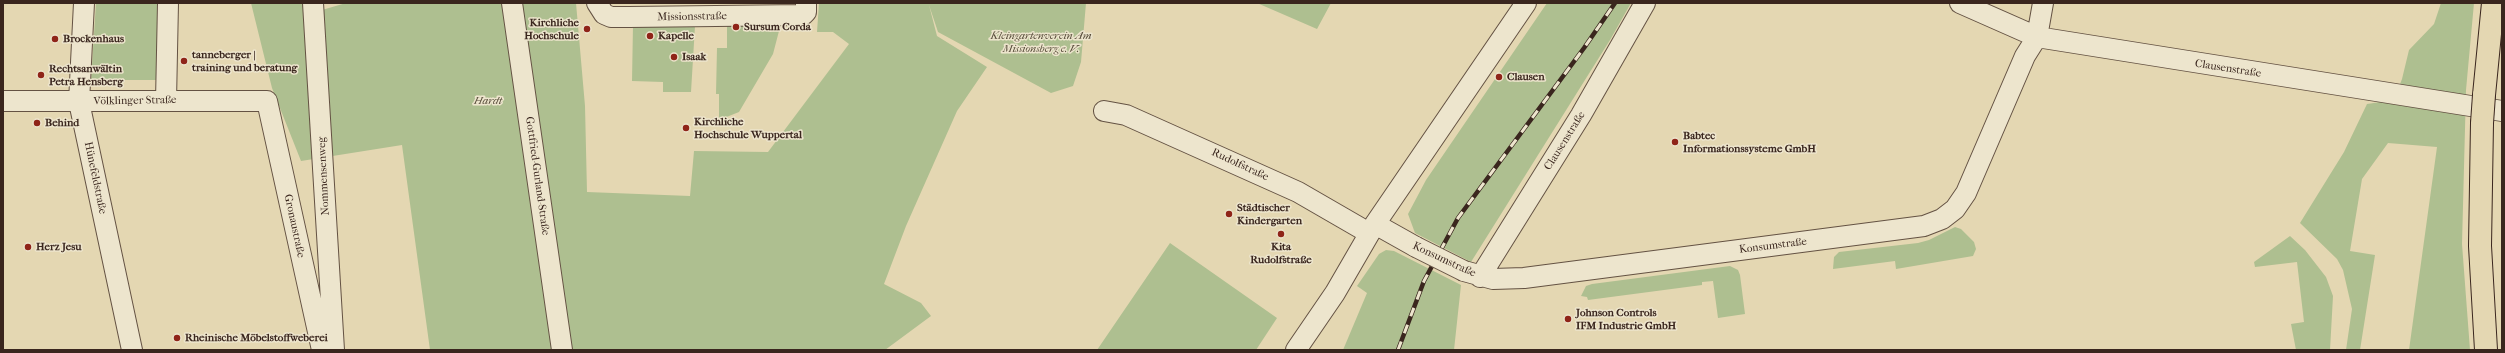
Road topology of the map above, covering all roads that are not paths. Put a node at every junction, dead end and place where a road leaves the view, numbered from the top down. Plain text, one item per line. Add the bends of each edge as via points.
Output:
1 (84, 3) edge
2 (168, 3) edge
3 (313, 3) edge
4 (512, 3) edge
5 (1526, 3) edge
6 (1645, 3) edge
7 (1960, 3) edge
8 (2043, 3) edge
9 (2493, 3) edge
10 (601, 8) edge
11 (806, 8) edge
12 (2037, 37) junction
13 (166, 100) junction
14 (3, 101) edge
15 (267, 101) joint
16 (79, 102) junction
17 (1104, 111) dead end
18 (2502, 111) edge
19 (1372, 229) junction
20 (1472, 274) junction
21 (132, 350) edge
22 (322, 350) edge
23 (334, 350) edge
24 (562, 350) edge
25 (1296, 350) edge
26 (2486, 350) edge

1 - 16 street, Hünefeldstraße
2 - 13 street
3 - 23 street, Nommensenweg
4 - 24 street, Gottfried-Gurland-Straße
5 - 19 street
6 - 20 street, Clausenstraße via 1581,115
7 - 12 street, Clausenstraße
8 - 12 street, Konsumstraße
9 - 26 highway, bridge via 2482,123 2480,246
10 - 11 street, Missionsstraße via 611,17 803,15
12 - 18 street, Clausenstraße
12 - 20 street, Konsumstraße via 2025,56 1966,193 1955,209 1942,219 1924,226 1524,278 1498,279
13 - 15 street, Völklinger Straße
13 - 16 street, Völklinger Straße
14 - 16 street, Völklinger Straße
15 - 22 street, Gronaustraße
16 - 21 street, Hünefeldstraße
17 - 19 street, Rudolfstraße via 1126,115 1291,189
19 - 20 street, Konsumstraße, bridge
19 - 25 street via 1336,292

